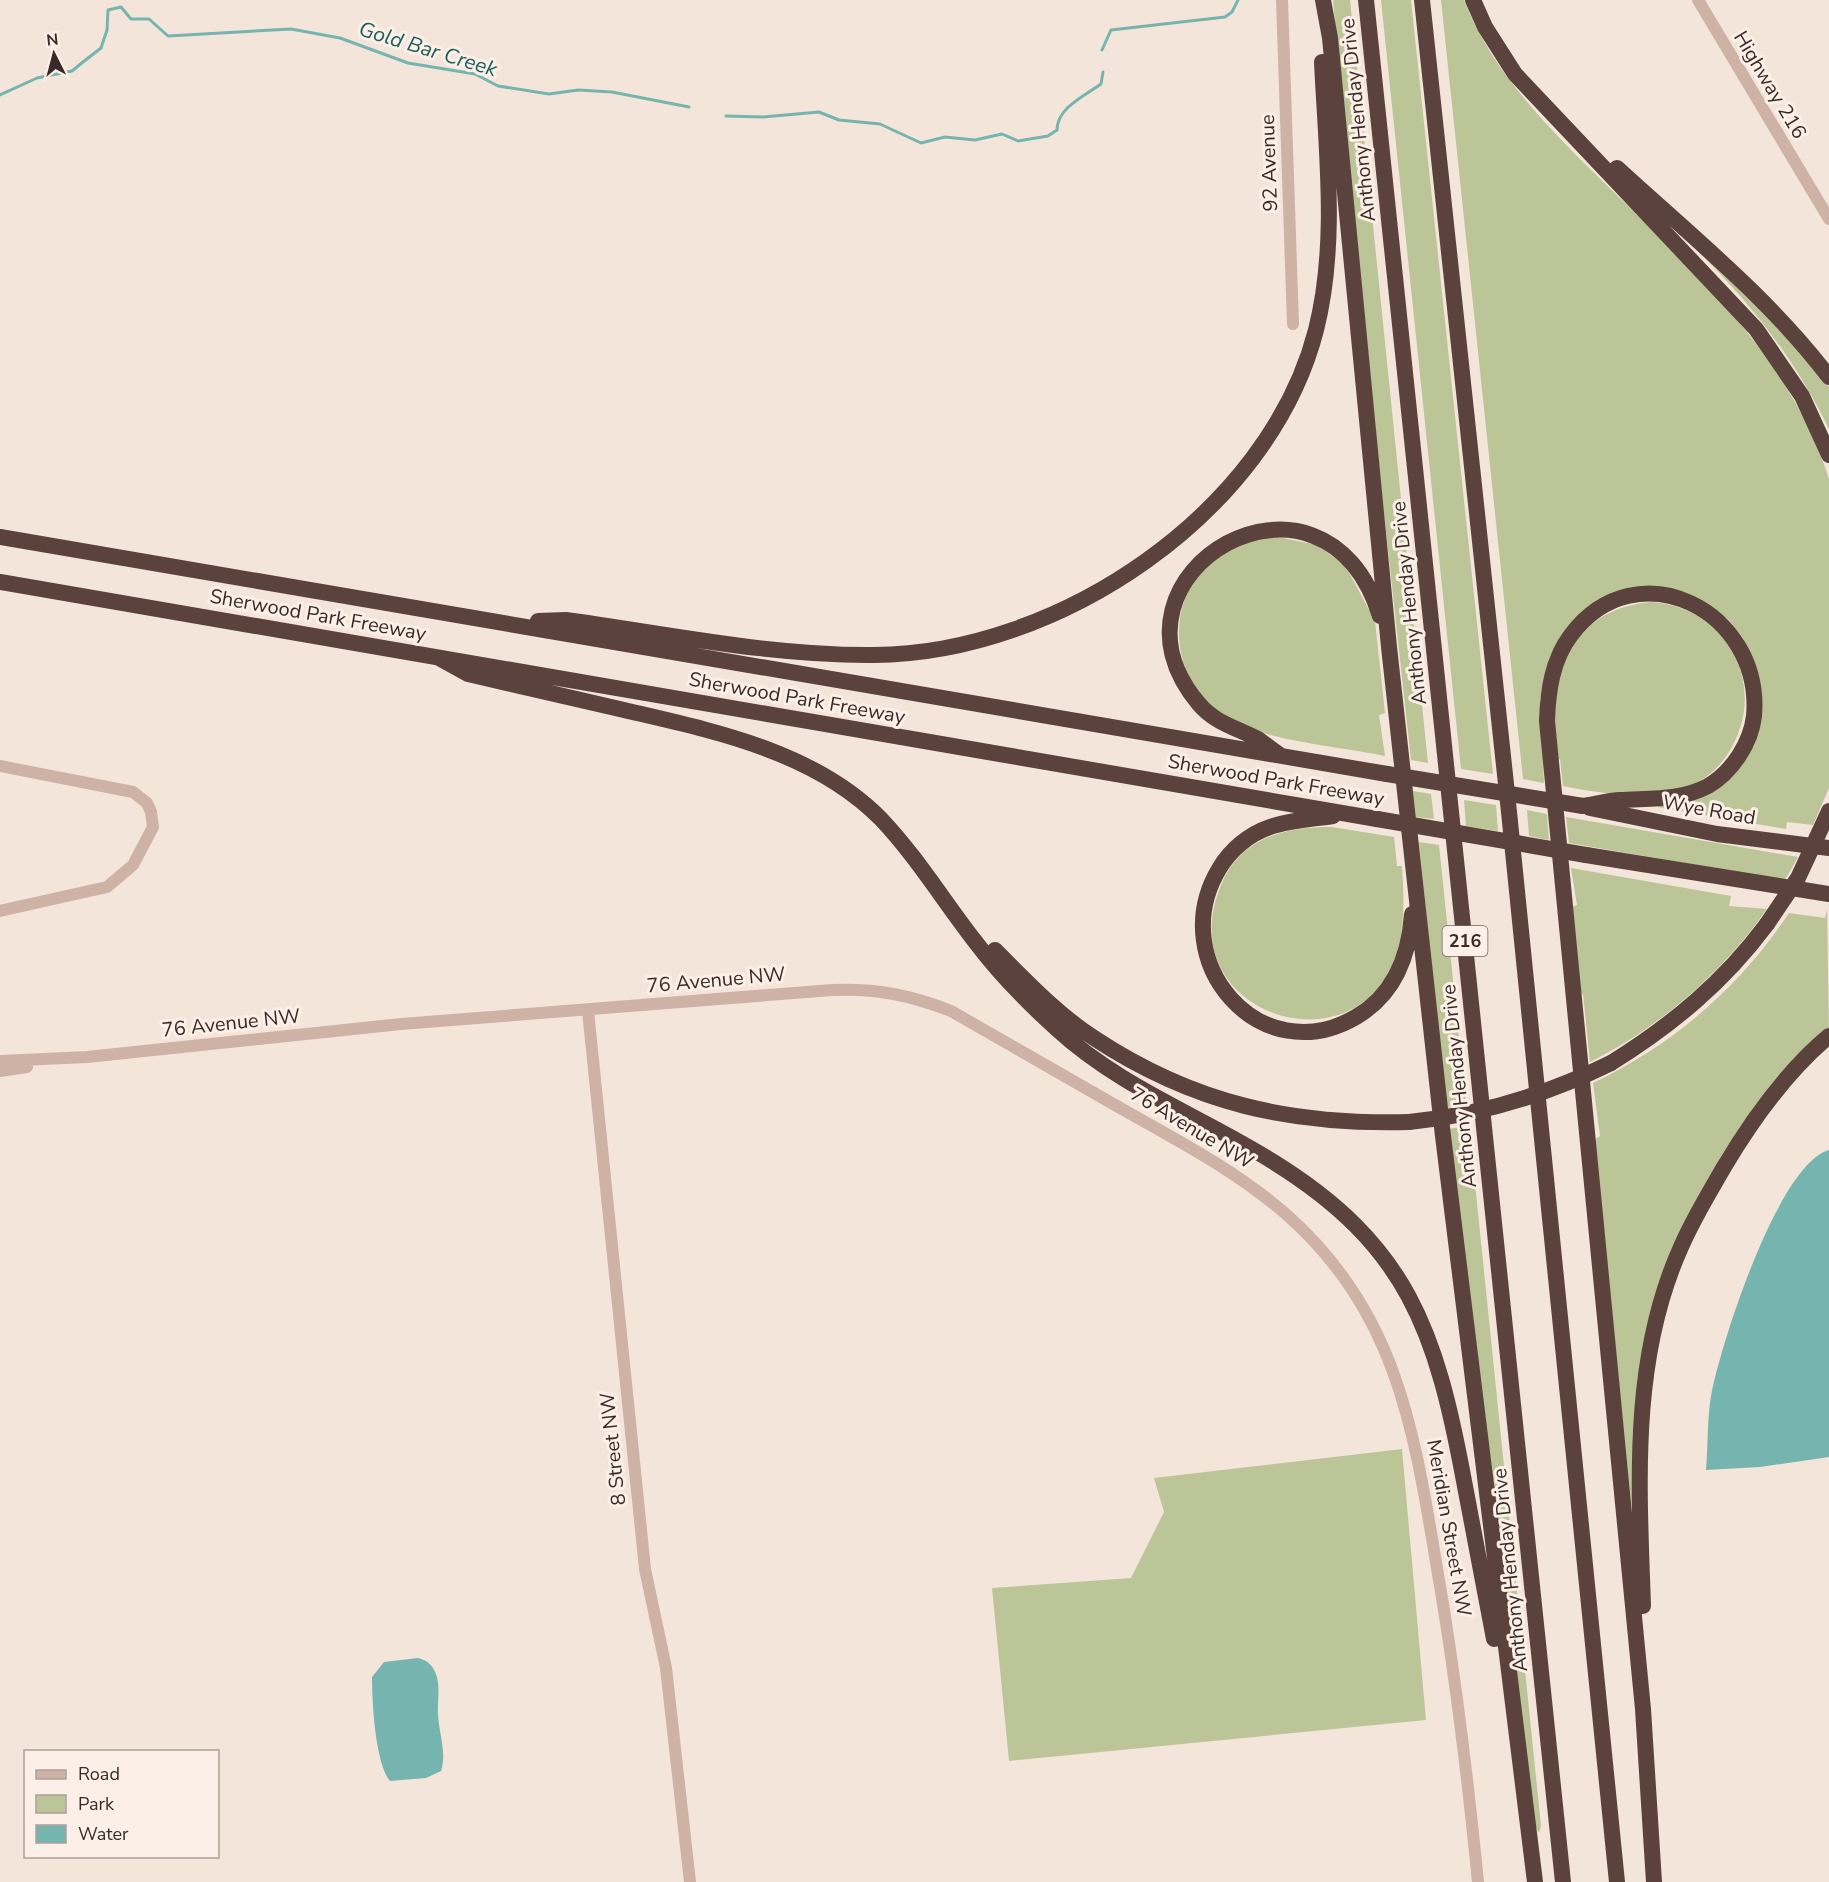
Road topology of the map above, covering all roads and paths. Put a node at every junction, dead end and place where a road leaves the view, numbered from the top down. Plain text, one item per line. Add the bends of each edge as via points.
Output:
1 (1282, 0) edge
2 (1323, 0) edge
3 (1366, 0) edge
4 (1422, 0) edge
5 (1473, 0) edge
6 (1698, 0) edge
7 (1325, 19) junction
8 (1584, 149) junction
9 (1829, 219) edge
10 (1293, 324) dead end
11 (1829, 377) edge
12 (1829, 455) edge
13 (0, 537) edge
14 (0, 582) edge
15 (506, 622) junction
16 (1389, 646) junction
17 (439, 658) junction
18 (1283, 758) junction
19 (0, 766) edge
20 (1583, 806) junction
21 (1829, 811) edge
22 (1348, 813) junction
23 (1829, 848) edge
24 (924, 872) junction
25 (1417, 892) junction
26 (1829, 894) edge
27 (0, 911) edge
28 (588, 1011) junction
29 (1829, 1036) edge
30 (87, 1057) junction
31 (0, 1061) edge
32 (0, 1071) edge
33 (1288, 1217) joint
34 (1643, 1709) junction
35 (1515, 1730) junction
36 (690, 1882) edge
37 (1478, 1882) edge
38 (1535, 1882) edge
39 (1563, 1882) edge
40 (1617, 1882) edge
41 (1654, 1882) edge

1 - 10 street, 92 Avenue
2 - 7 highway
3 - 39 highway, Anthony Henday Drive / 216
4 - 40 highway
5 - 8 highway via 1515,74
6 - 9 street, Highway 216
7 - 15 highway via 1321,41 1328,182 1327,264 1307,358 1276,421 1233,482 1170,542 1132,571 1065,608 1004,632 930,650 876,655 815,654 566,620
7 - 16 highway via 1330,38
8 - 11 highway via 1597,150 1753,292 1800,340
8 - 12 highway via 1756,329 1802,396
13 - 15 highway, Sherwood Park Freeway
14 - 17 highway, Sherwood Park Freeway
15 - 18 highway, Sherwood Park Freeway
16 - 18 highway via 1365,581 1348,560 1322,540 1282,529 1260,530 1223,544 1196,566 1184,583 1172,616 1173,653 1182,681 1214,718 1258,740
16 - 25 highway
17 - 22 highway, Sherwood Park Freeway
17 - 24 highway via 468,674 707,730 789,758 858,799
18 - 20 highway, Sherwood Park Freeway, bridge
19 - 27 street via 133,792 147,803 153,827 133,865 107,887
20 - 23 highway, Wye Road via 1717,834
20 - 34 highway via 1679,797 1708,785 1730,767 1746,746 1753,722 1753,677 1745,655 1723,624 1697,605 1671,596 1641,595 1602,607 1583,621 1561,652 1548,701 1551,776
21 - 24 highway, bridge via 1798,878 1749,949 1709,991 1659,1032 1611,1063 1522,1101 1455,1117 1409,1122 1321,1120 1258,1110 1198,1092 1133,1062 1051,1005
22 - 25 highway via 1269,827 1251,836 1223,862 1208,892 1202,931 1218,985 1233,1002 1261,1021 1291,1030 1334,1027 1364,1012 1397,975 1408,945
22 - 26 highway, Sherwood Park Freeway, bridge
24 - 35 highway via 994,965 1058,1030 1125,1080 1297,1177 1350,1219 1397,1276 1426,1331 1446,1386 1503,1687
25 - 35 highway
28 - 30 street, 76 Avenue NW via 401,1024
28 - 33 street, 76 Avenue NW via 857,988 915,998 951,1011 1212,1160
28 - 36 street, 8 Street NW via 645,1569 666,1668
29 - 34 highway via 1742,1137 1680,1248 1656,1323 1643,1395 1638,1465
30 - 31 street, 76 Avenue NW
30 - 32 street, 76 Avenue NW
33 - 37 street, Meridian Street NW via 1315,1243 1362,1307 1386,1352 1404,1400 1416,1444 1453,1670
34 - 41 highway
35 - 38 highway

